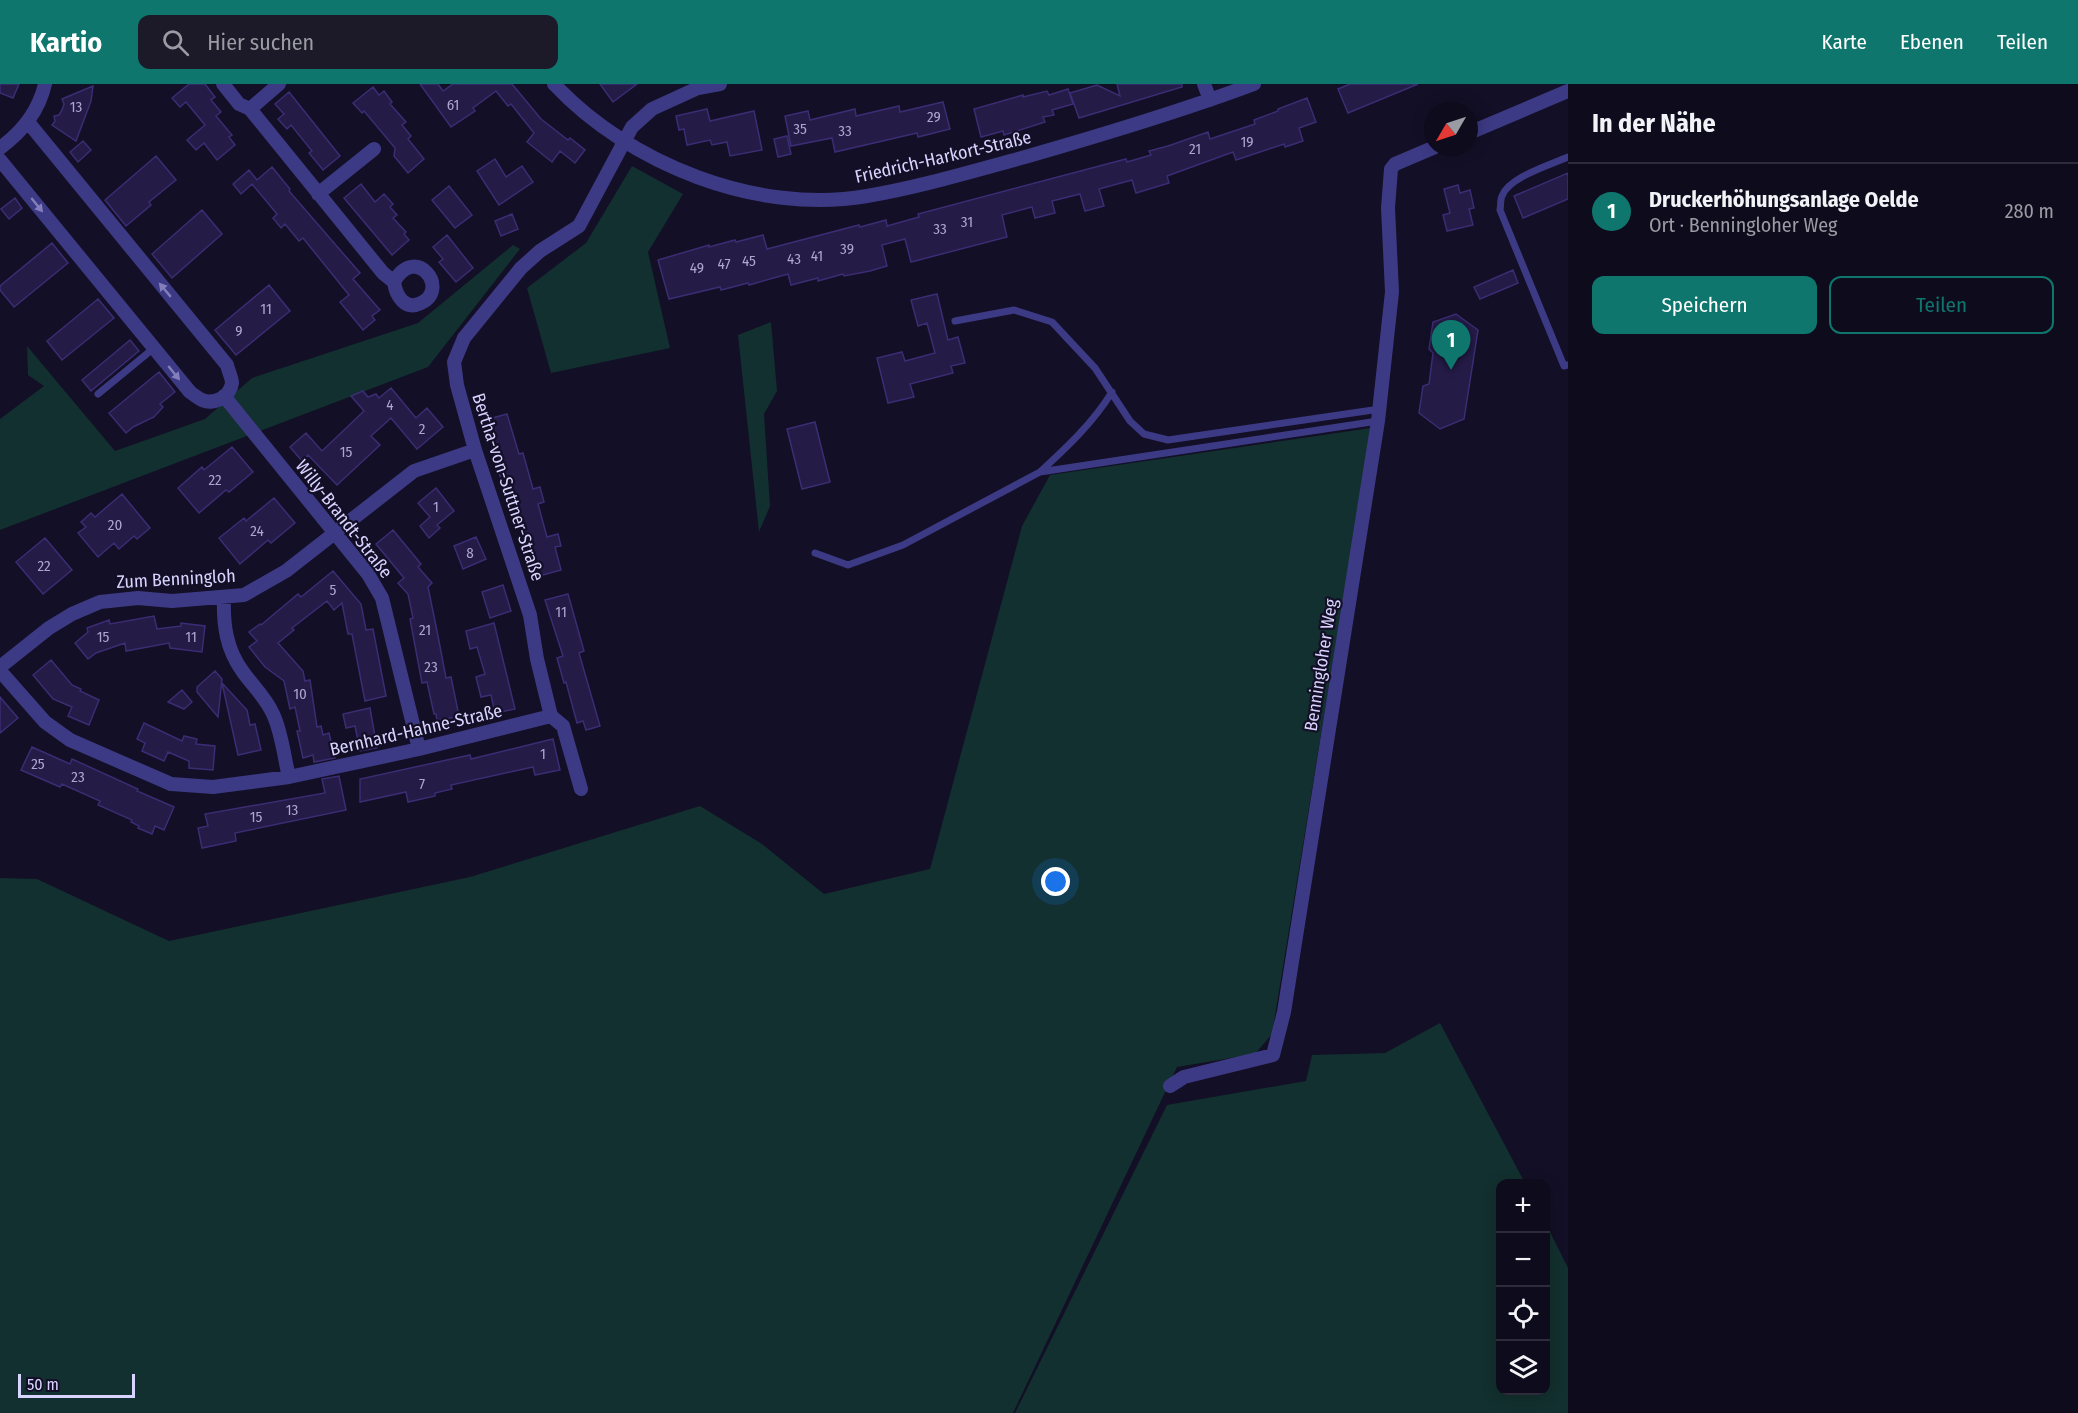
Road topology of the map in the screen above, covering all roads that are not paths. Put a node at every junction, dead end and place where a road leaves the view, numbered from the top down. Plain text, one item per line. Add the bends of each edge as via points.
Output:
1 (45, 84) edge
2 (223, 84) edge
3 (279, 84) edge
4 (554, 84) edge
5 (720, 84) edge
6 (1204, 84) edge
7 (1254, 84) edge
8 (1568, 91) edge
9 (1210, 100) junction
10 (250, 110) junction
11 (28, 122) junction
12 (1478, 129) edge
13 (625, 142) junction
14 (0, 148) edge
15 (374, 149) dead end
16 (1424, 152) edge
17 (1568, 157) edge
18 (0, 160) edge
19 (318, 195) junction
20 (394, 282) dead end
21 (954, 321) dead end
22 (154, 348) junction
23 (1568, 365) edge
24 (1112, 392) junction
25 (98, 394) dead end
26 (224, 396) junction
27 (1379, 415) junction
28 (475, 450) junction
29 (1040, 472) junction
30 (334, 533) junction
31 (815, 553) dead end
32 (224, 597) junction
33 (0, 669) edge
34 (551, 716) junction
35 (419, 749) junction
36 (289, 777) junction
37 (582, 789) dead end
38 (1170, 1086) dead end

1 - 11 street
2 - 10 street
3 - 10 street
4 - 13 street, Friedrich-Harkort-Straße
5 - 13 street, Bertha-von-Suttner-Straße via 698,88 652,108 632,127
6 - 9 street
7 - 9 street, Friedrich-Harkort-Straße
8 - 12 street
9 - 13 street, Friedrich-Harkort-Straße via 994,165 855,197 813,200 721,187 679,171
10 - 19 street
11 - 14 street
26 -> 11 street via 232,382 227,365
13 - 28 street, Bertha-von-Suttner-Straße via 579,226 520,268 464,338 454,362
15 - 19 street
16 - 27 street, Benningloher Weg via 1390,169 1392,292
17 - 23 lane via 1508,186 1500,210 1564,366
18 -> 22 street
19 - 20 street
21 - 24 lane via 1014,310 1052,322
22 - 25 lane
22 -> 26 street via 190,392 204,401
24 - 27 lane via 1130,421 1144,434 1168,440
24 - 29 lane via 1071,443
26 - 30 street, Willy-Brandt-Straße
27 - 29 lane
27 - 38 street, Benningloher Weg via 1286,1001 1273,1055 1184,1077
28 - 30 street, Zum Benningloh via 414,471
28 - 34 street, Bertha-von-Suttner-Straße via 530,615
29 - 31 lane via 903,545 848,565
30 - 32 street, Zum Benningloh via 286,571 244,595
30 - 35 street, Willy-Brandt-Straße via 382,598
32 - 33 street, Zum Benningloh via 100,602 49,628
32 - 36 street via 223,620 230,650 274,715
33 - 36 street, Bernhard-Hahne-Straße via 45,722 70,740 171,784 213,787
34 - 35 street, Bernhard-Hahne-Straße
34 - 37 street, Bertha-von-Suttner-Straße via 562,726
35 - 36 street, Bernhard-Hahne-Straße

